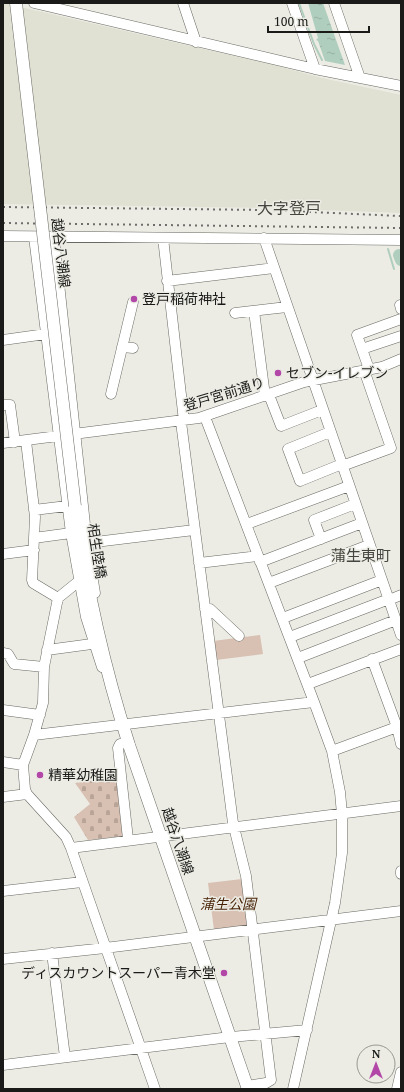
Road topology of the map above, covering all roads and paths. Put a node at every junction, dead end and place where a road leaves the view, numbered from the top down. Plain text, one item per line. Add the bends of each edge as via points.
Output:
1 (16, 3) edge
2 (34, 3) edge
3 (183, 3) edge
4 (292, 3) edge
5 (334, 3) edge
6 (196, 42) junction
7 (317, 70) junction
8 (360, 78) junction
9 (401, 86) edge
10 (3, 236) edge
11 (34, 237) junction
12 (54, 237) junction
13 (162, 238) junction
14 (264, 238) junction
15 (401, 240) edge
16 (274, 268) junction
17 (167, 281) junction
18 (133, 302) dead end
19 (287, 307) junction
20 (254, 311) junction
21 (235, 313) dead end
22 (401, 319) edge
23 (65, 332) junction
24 (47, 334) junction
25 (401, 336) edge
26 (3, 340) edge
27 (122, 348) junction
28 (133, 348) dead end
29 (362, 349) junction
30 (401, 359) edge
31 (367, 370) junction
32 (312, 380) junction
33 (111, 394) dead end
34 (267, 395) junction
35 (3, 405) edge
36 (322, 410) junction
37 (205, 417) junction
38 (182, 421) junction
39 (330, 432) junction
40 (76, 434) junction
41 (59, 436) junction
42 (26, 441) junction
43 (15, 442) junction
44 (3, 443) edge
45 (342, 465) junction
46 (349, 486) junction
47 (355, 504) junction
48 (71, 506) junction
49 (34, 510) junction
50 (362, 523) junction
51 (247, 524) junction
52 (194, 530) junction
53 (71, 533) junction
54 (34, 538) junction
55 (321, 539) junction
56 (87, 543) junction
57 (369, 545) junction
58 (34, 550) junction
59 (3, 554) edge
60 (259, 559) junction
61 (199, 564) junction
62 (382, 580) junction
63 (79, 581) junction
64 (269, 583) junction
65 (401, 595) edge
66 (58, 598) junction
67 (389, 599) junction
68 (90, 600) joint
69 (205, 609) junction
70 (283, 618) junction
71 (94, 619) junction
72 (396, 620) junction
73 (401, 635) edge
74 (239, 636) dead end
75 (290, 637) junction
76 (97, 643) junction
77 (401, 649) edge
78 (47, 650) junction
79 (3, 653) edge
80 (298, 658) junction
81 (372, 659) junction
82 (44, 667) junction
83 (308, 684) junction
84 (314, 702) junction
85 (3, 710) edge
86 (218, 714) junction
87 (40, 715) junction
88 (123, 725) junction
89 (397, 727) junction
90 (34, 735) junction
91 (128, 742) junction
92 (401, 744) edge
93 (332, 751) junction
94 (3, 762) edge
95 (23, 765) junction
96 (27, 794) junction
97 (3, 797) edge
98 (401, 806) edge
99 (342, 814) junction
100 (233, 828) junction
101 (160, 836) junction
102 (128, 839) junction
103 (71, 848) junction
104 (82, 882) junction
105 (3, 891) edge
106 (401, 911) edge
107 (333, 920) junction
108 (252, 929) junction
109 (195, 936) junction
110 (105, 948) junction
111 (52, 953) junction
112 (3, 959) edge
113 (307, 1030) junction
114 (265, 1034) junction
115 (230, 1037) junction
116 (140, 1048) junction
117 (65, 1057) junction
118 (3, 1065) edge
119 (401, 1072) edge
120 (248, 1088) edge
121 (155, 1089) edge
122 (293, 1089) edge
123 (397, 1089) edge

1 - 48 main road, 越谷八潮線, bridge
2 - 6 street
3 - 6 street
4 - 7 street
5 - 8 street
6 - 7 street
7 - 8 street
8 - 9 street
10 - 11 street
11 - 12 street
11 - 24 street
12 - 13 street
12 - 23 street
13 - 14 street
13 - 17 street
14 - 15 street
14 - 16 street
16 - 17 street
16 - 19 street
17 - 38 street
18 - 27 street
19 - 20 street
19 - 32 street
20 - 21 street
20 - 34 street
22 - 29 street via 357,335
23 - 24 street
23 - 40 street
24 - 26 street
24 - 41 street
25 - 29 street
27 - 28 street
27 - 33 street
29 - 31 street
30 - 31 street, 登戸宮前通り
31 - 32 street, 登戸宮前通り
31 - 45 street via 391,448
32 - 34 street, 登戸宮前通り
32 - 36 street
34 - 36 street via 281,426
34 - 37 street, 登戸宮前通り
35 - 43 street via 10,405
36 - 39 street
37 - 38 street, 登戸宮前通り
37 - 51 street
38 - 40 street, 登戸宮前通り
38 - 52 street
39 - 45 street
39 - 45 street via 288,449 300,481
40 - 41 street, 登戸宮前通り
40 - 56 street
41 - 42 street, 登戸宮前通り
41 - 48 street
42 - 43 street, 登戸宮前通り
42 - 49 street
43 - 44 street, 登戸宮前通り
45 - 46 street
46 - 47 street
46 - 51 street
47 - 50 street
47 - 55 street via 314,520
48 - 49 street
48 - 53 street
48 - 68 main road, 相生陸橋
49 - 54 street
50 - 55 street
50 - 57 street
51 - 60 street
52 - 56 street
52 - 61 street
53 - 54 street
53 - 63 street
54 - 58 street
55 - 60 street
56 - 71 street via 98,604
57 - 62 street
57 - 64 street
58 - 59 street
58 - 66 street via 33,583
60 - 61 street
60 - 64 street
61 - 69 street
62 - 67 street
62 - 70 street
63 - 66 street
63 - 76 street
64 - 70 street
65 - 67 street
66 - 78 street
67 - 72 street
67 - 75 street
68 - 71 main road, 越谷八潮線
69 - 74 street via 210,608
69 - 86 street
70 - 75 street
71 - 76 main road, 越谷八潮線
72 - 73 street
72 - 80 street
75 - 80 street
76 - 78 street
76 - 88 main road, 越谷八潮線
77 - 81 street
78 - 82 street
79 - 82 street via 8,654 14,664
80 - 83 street
81 - 83 street
81 - 89 street
82 - 87 street
83 - 84 street
84 - 86 street
84 - 93 street
85 - 87 street
86 - 88 street
86 - 100 street
87 - 90 street
88 - 90 street
88 - 91 main road, 越谷八潮線
89 - 92 street
89 - 93 street
90 - 95 street
91 - 101 main road, 越谷八潮線
91 - 102 street via 120,744 118,748
93 - 99 street
94 - 95 street
95 - 96 street
96 - 97 street
96 - 103 street via 66,837
98 - 99 street
99 - 100 street
99 - 107 street via 340,867
100 - 101 street
100 - 108 street via 246,876
101 - 102 street
101 - 109 main road, 越谷八潮線
102 - 103 street
103 - 104 street
104 - 105 street
104 - 110 street
106 - 107 street
107 - 108 street
107 - 113 street
108 - 109 street
108 - 114 street
109 - 110 street
109 - 115 main road, 越谷八潮線
110 - 111 street
110 - 116 street
111 - 112 street
111 - 117 street
113 - 114 street
113 - 122 street
114 - 115 street
114 - 120 street via 271,1080
115 - 116 street
115 - 120 main road, 越谷八潮線
116 - 117 street
116 - 121 street
117 - 118 street
119 - 123 street

